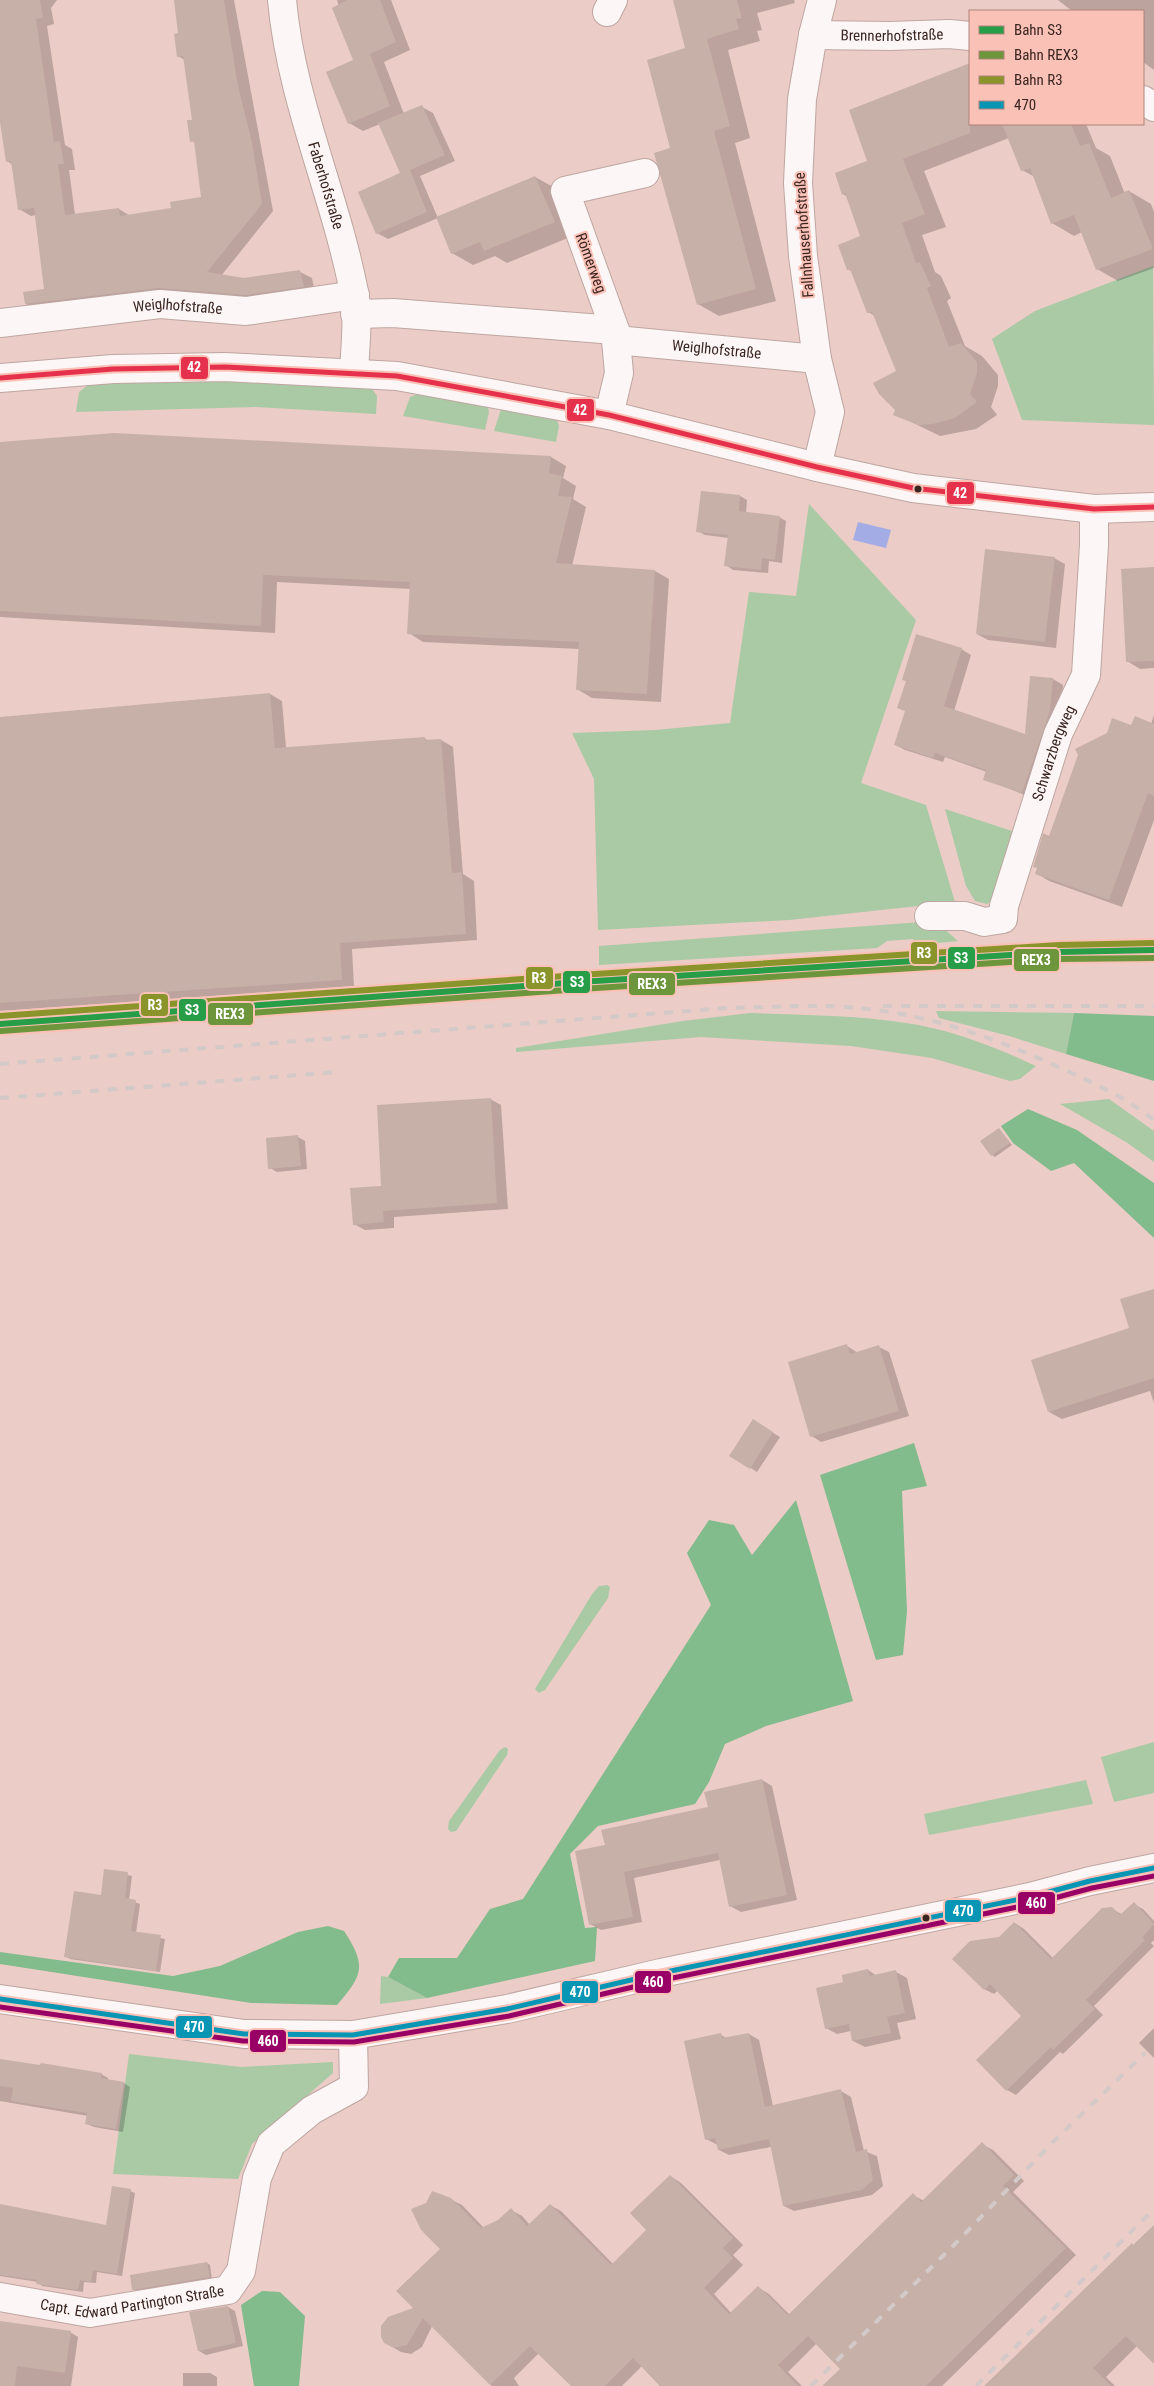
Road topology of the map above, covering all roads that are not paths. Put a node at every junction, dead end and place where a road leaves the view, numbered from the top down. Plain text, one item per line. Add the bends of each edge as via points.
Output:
1 (282, 0) edge
2 (822, 0) edge
3 (813, 34) junction
4 (969, 36) edge
5 (645, 173) dead end
6 (355, 304) junction
7 (0, 323) edge
8 (616, 335) junction
9 (817, 359) junction
10 (1, 373) edge
11 (354, 373) junction
12 (609, 415) junction
13 (817, 468) junction
14 (1154, 508) edge
15 (1094, 509) junction
16 (929, 916) dead end
17 (1154, 1868) edge
18 (0, 1999) edge
19 (353, 2035) junction
20 (0, 2297) edge

1 - 6 street, Faberhofstraße via 285,31 307,124 335,217
2 - 3 street, Fallnhauserhofstraße
3 - 4 street, Brennerhofstraße
3 - 9 street, Fallnhauserhofstraße via 802,99 798,183 803,256
5 - 8 street, Römerweg via 565,191
6 - 7 street, Weiglhofstraße via 246,311 160,304
6 - 8 street, Weiglhofstraße via 393,313
6 - 11 street, Faberhofstraße
8 - 9 street, Weiglhofstraße
8 - 12 street, Römerweg via 619,373
9 - 13 street, Fallnhauserhofstraße via 830,412
10 - 11 street via 226,367
11 - 12 street via 397,376
12 - 13 street
13 - 15 street via 913,488
14 - 15 street
15 - 16 street, Schwarzbergweg via 1086,674 1058,734 1004,906 1003,919 984,922 966,916
17 - 19 street via 507,2009
18 - 19 street via 244,2034
19 - 20 street, Capt. Edward Partington Straße via 354,2087 312,2110 271,2144 257,2178 241,2271 228,2290 90,2313

